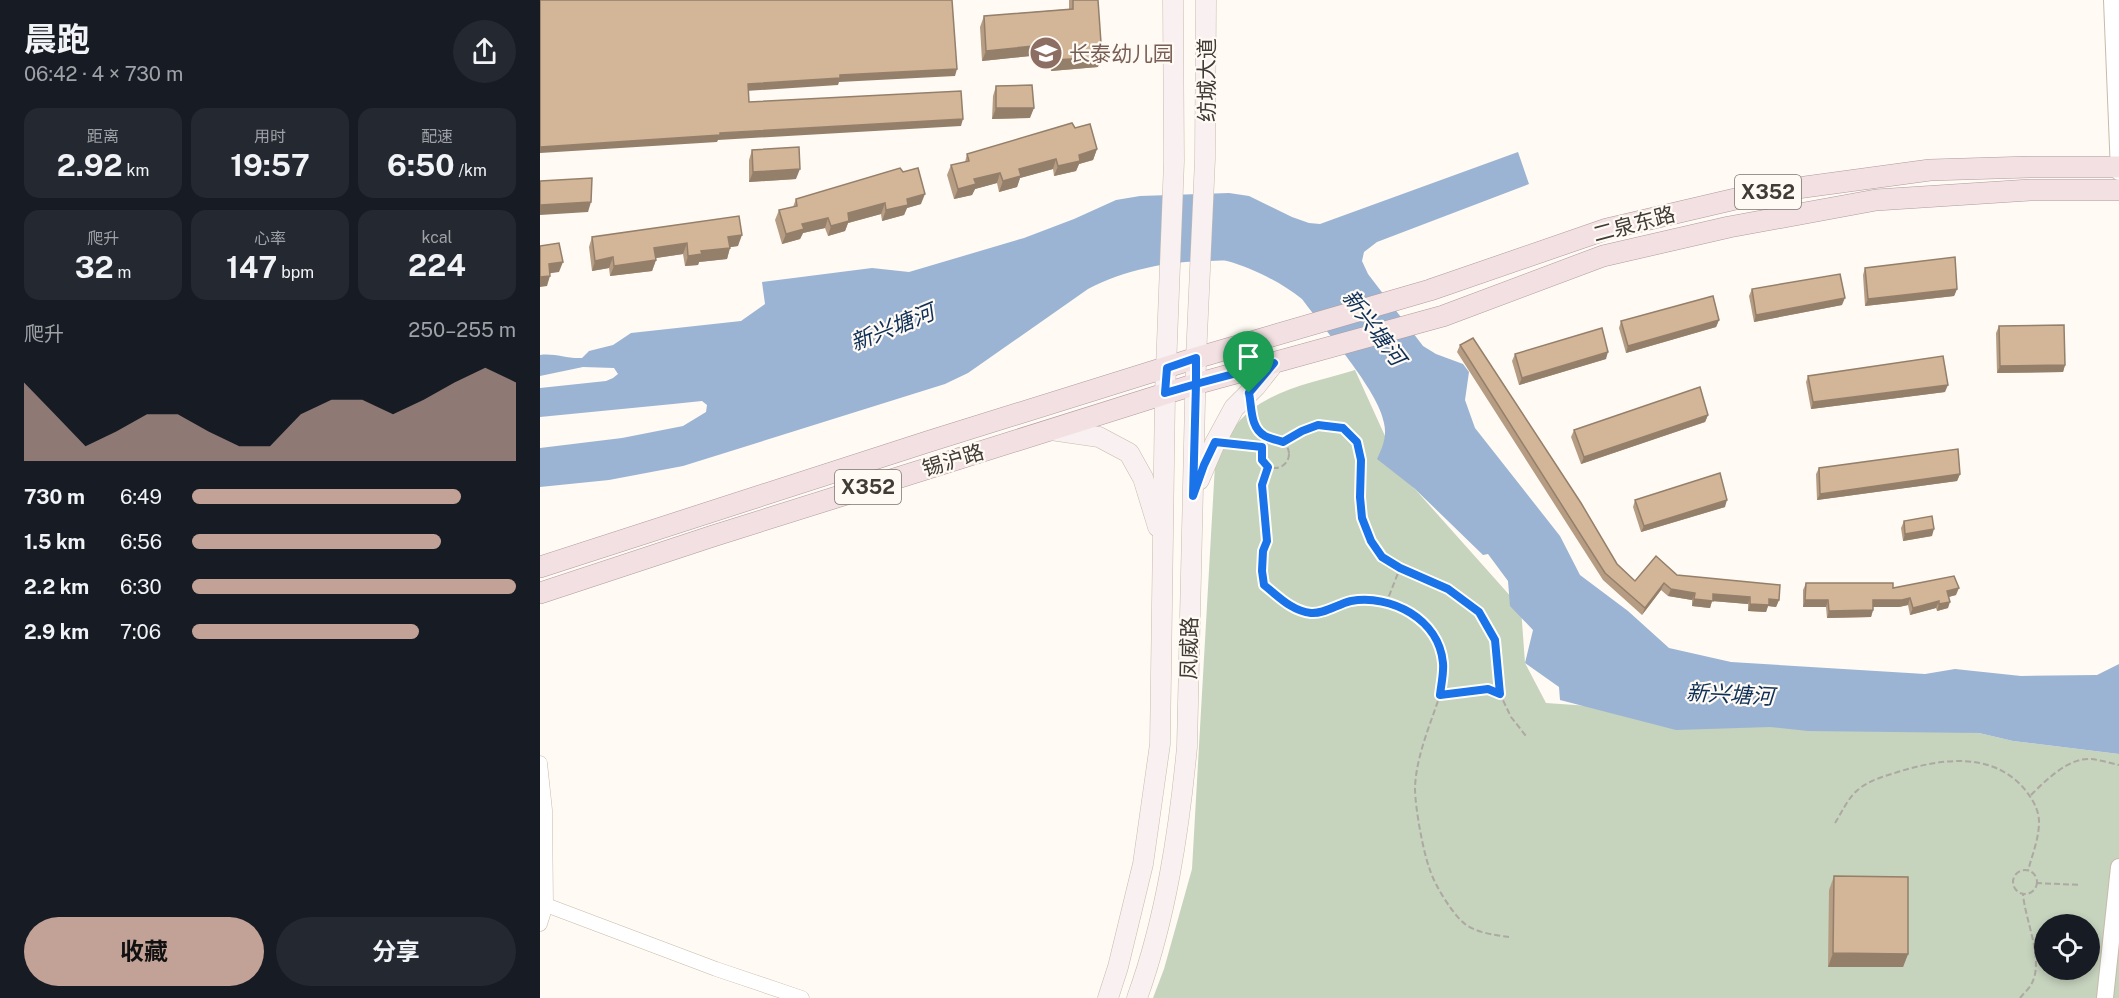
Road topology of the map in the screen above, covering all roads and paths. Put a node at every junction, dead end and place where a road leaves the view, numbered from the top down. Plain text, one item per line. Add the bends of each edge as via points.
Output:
1 (1173, 0) edge
2 (1206, 0) edge
3 (2112, 0) edge
4 (2119, 169) edge
5 (2119, 190) edge
6 (1200, 293) joint
7 (1169, 296) joint
8 (1196, 358) junction
9 (1274, 363) junction
10 (1167, 368) junction
11 (1196, 384) junction
12 (1165, 393) junction
13 (1249, 393) junction
14 (1051, 430) junction
15 (1273, 440) junction
16 (1215, 442) junction
17 (1283, 442) junction
18 (1262, 447) junction
19 (1268, 467) junction
20 (1193, 496) junction
21 (1164, 545) junction
22 (540, 567) edge
23 (1400, 568) junction
24 (540, 593) edge
25 (1387, 601) junction
26 (1500, 694) junction
27 (1440, 695) junction
28 (1526, 736) dead end
29 (540, 763) edge
30 (2119, 765) edge
31 (2031, 795) junction
32 (1835, 823) dead end
33 (2119, 867) edge
34 (2028, 871) junction
35 (2036, 883) junction
36 (2080, 885) dead end
37 (2023, 894) junction
38 (546, 905) junction
39 (540, 924) edge
40 (1509, 937) dead end
41 (774, 994) edge
42 (802, 998) edge
43 (1108, 998) edge
44 (1137, 998) edge
45 (2020, 998) edge
46 (2105, 998) edge

1 - 7 main road, 纺城大道 via 1174,160
2 - 6 main road, 纺城大道
3 - 4 street
4 - 8 main road, 二泉东路 / X352 via 1930,170 1761,193 1607,229 1430,290
5 - 9 main road, 二泉东路 / X352 via 2030,190 1876,200 1729,227 1603,256 1443,316
6 - 8 main road, 凤威路
7 - 10 main road, 凤威路
8 - 10 main road, 二泉东路 / X352
8 - 11 main road, 凤威路
9 - 11 main road, 二泉东路 / X352
9 - 13 main road
10 - 12 main road, 凤威路
10 - 22 main road, 锡沪路 / X352
11 - 12 main road, 锡沪路 / X352
11 - 20 main road, 凤威路
12 - 14 main road, 锡沪路 / X352
12 - 21 main road, 凤威路
13 - 15 path via 1254,427
13 - 16 main road via 1234,408
14 - 21 main road via 1099,437 1129,453 1143,478
14 - 24 main road, 锡沪路 / X352
15 - 17 path
15 - 18 path
16 - 18 path
16 - 20 main road
17 - 19 path via 1288,460 1281,467
17 - 23 path via 1318,425 1343,428 1357,442 1362,518 1382,557
18 - 19 path via 1262,460
19 - 25 path via 1262,485 1267,541 1263,551 1264,585 1296,610 1314,613 1352,601
20 - 44 main road, 凤威路 via 1187,747 1182,799 1159,920
21 - 43 main road, 凤威路 via 1160,744 1143,864
23 - 25 path
23 - 26 path via 1448,589 1479,612 1495,640
25 - 27 path via 1419,617 1437,640 1443,663
26 - 27 path via 1488,689
26 - 28 path
27 - 40 path via 1423,747 1415,789 1430,872 1465,924
29 - 38 street via 545,810
30 - 31 path via 2089,758 2068,764
31 - 32 path via 1996,767 1945,760 1873,780 1856,790
31 - 34 path via 2039,819 2038,839
33 - 46 street
34 - 35 path via 2035,876
34 - 37 path via 2021,871 2013,879 2016,890
35 - 36 path
35 - 37 path via 2033,890
37 - 45 path via 2036,964 2033,982
38 - 39 street
38 - 41 street
41 - 42 street

